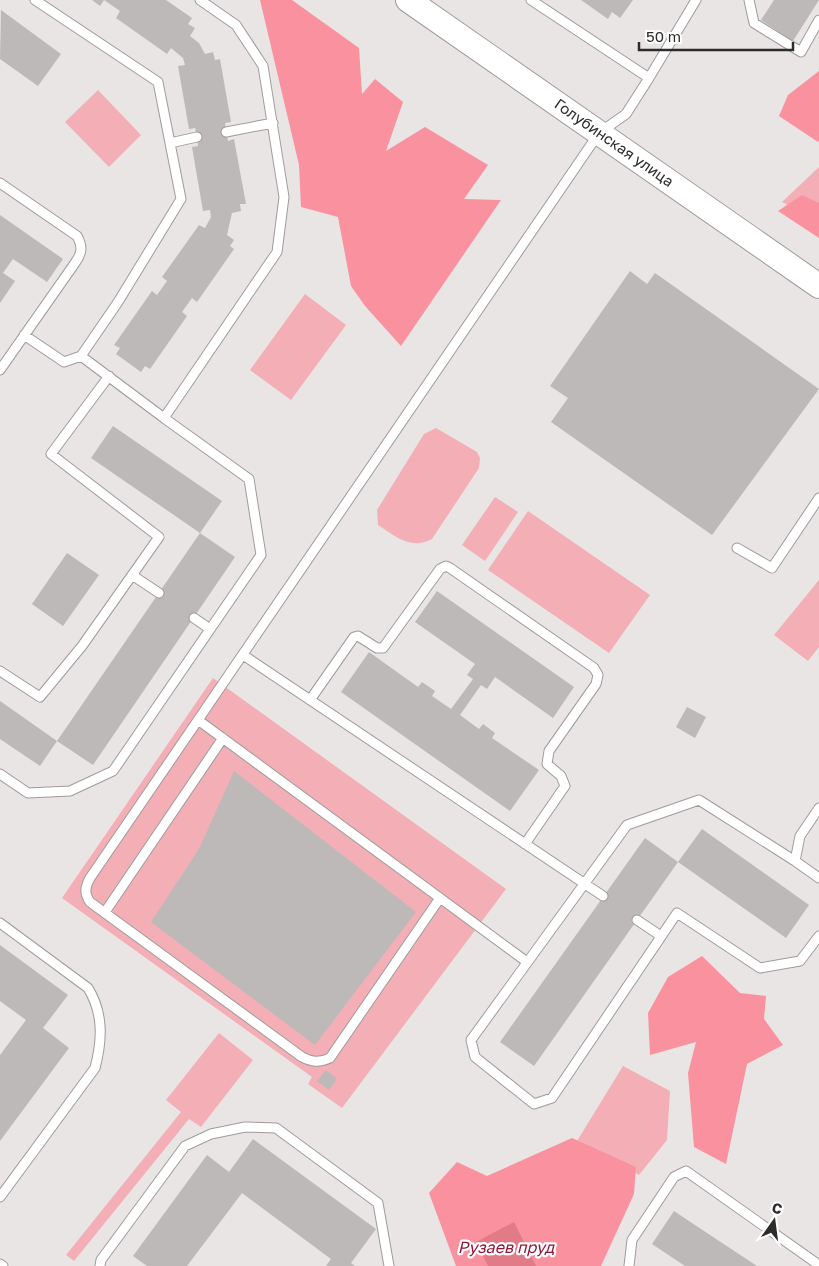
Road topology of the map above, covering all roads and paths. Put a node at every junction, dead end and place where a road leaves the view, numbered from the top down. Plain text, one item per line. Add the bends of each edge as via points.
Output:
1 (35, 0) edge
2 (200, 0) edge
3 (408, 0) edge
4 (531, 0) edge
5 (696, 0) edge
6 (749, 0) edge
7 (819, 20) edge
8 (649, 78) junction
9 (273, 123) junction
10 (226, 132) dead end
11 (599, 133) junction
12 (197, 137) dead end
13 (170, 143) junction
14 (0, 183) edge
15 (819, 286) edge
16 (24, 334) junction
17 (81, 356) junction
18 (0, 370) edge
19 (108, 376) junction
20 (164, 418) junction
21 (819, 498) edge
22 (737, 548) dead end
23 (132, 575) junction
24 (159, 593) dead end
25 (194, 618) dead end
26 (210, 629) junction
27 (243, 654) junction
28 (0, 671) edge
29 (310, 700) junction
30 (198, 720) junction
31 (223, 738) junction
32 (0, 774) edge
33 (819, 808) edge
34 (525, 844) junction
35 (795, 860) junction
36 (819, 878) edge
37 (585, 884) junction
38 (603, 896) dead end
39 (440, 898) junction
40 (105, 912) junction
41 (637, 920) dead end
42 (0, 923) edge
43 (662, 936) junction
44 (819, 936) edge
45 (527, 962) junction
46 (0, 1197) edge
47 (819, 1265) edge
48 (100, 1266) edge
49 (389, 1266) edge
50 (629, 1266) edge

1 - 13 lane via 158,82
2 - 9 lane via 236,24 263,66
3 - 11 street, Голубинская улица
4 - 8 lane
5 - 8 lane
6 - 7 lane via 754,23 801,52
8 - 11 lane via 626,114
9 - 10 lane
9 - 20 lane via 284,197 277,252
11 - 15 street, Голубинская улица
11 - 27 lane
12 - 13 lane
13 - 17 lane via 180,199
14 - 16 lane via 77,236 82,245 81,254
16 - 17 lane via 64,362
16 - 18 lane
17 - 19 lane
19 - 20 lane
19 - 23 lane via 51,454 159,537
20 - 26 lane via 249,479 261,555
21 - 22 lane via 772,568
23 - 24 lane
23 - 28 lane via 82,646 40,697
25 - 26 lane
26 - 32 lane via 113,771 70,791 28,793
27 - 29 lane
27 - 30 lane
29 - 34 lane
29 - 34 lane via 354,637 384,648 440,569 450,568 594,668 598,675 596,684 549,751 546,764 561,776 565,786
30 - 31 lane
30 - 40 lane via 86,885 86,896 90,902
31 - 39 lane
31 - 40 lane
33 - 35 lane via 800,836
34 - 37 lane
35 - 36 lane
35 - 37 lane via 699,800 627,826
37 - 38 lane
37 - 45 lane
39 - 40 lane via 330,1058 322,1062 311,1062 302,1057
39 - 45 lane
41 - 43 lane
42 - 46 lane via 88,988 94,998 101,1027 95,1068
43 - 44 lane via 677,912 760,968 800,961
43 - 45 lane via 552,1098 534,1104 475,1057 471,1040
47 - 50 lane via 686,1171 674,1177 632,1240
48 - 49 lane via 101,1260 185,1146 211,1134 245,1127 276,1128 378,1203

